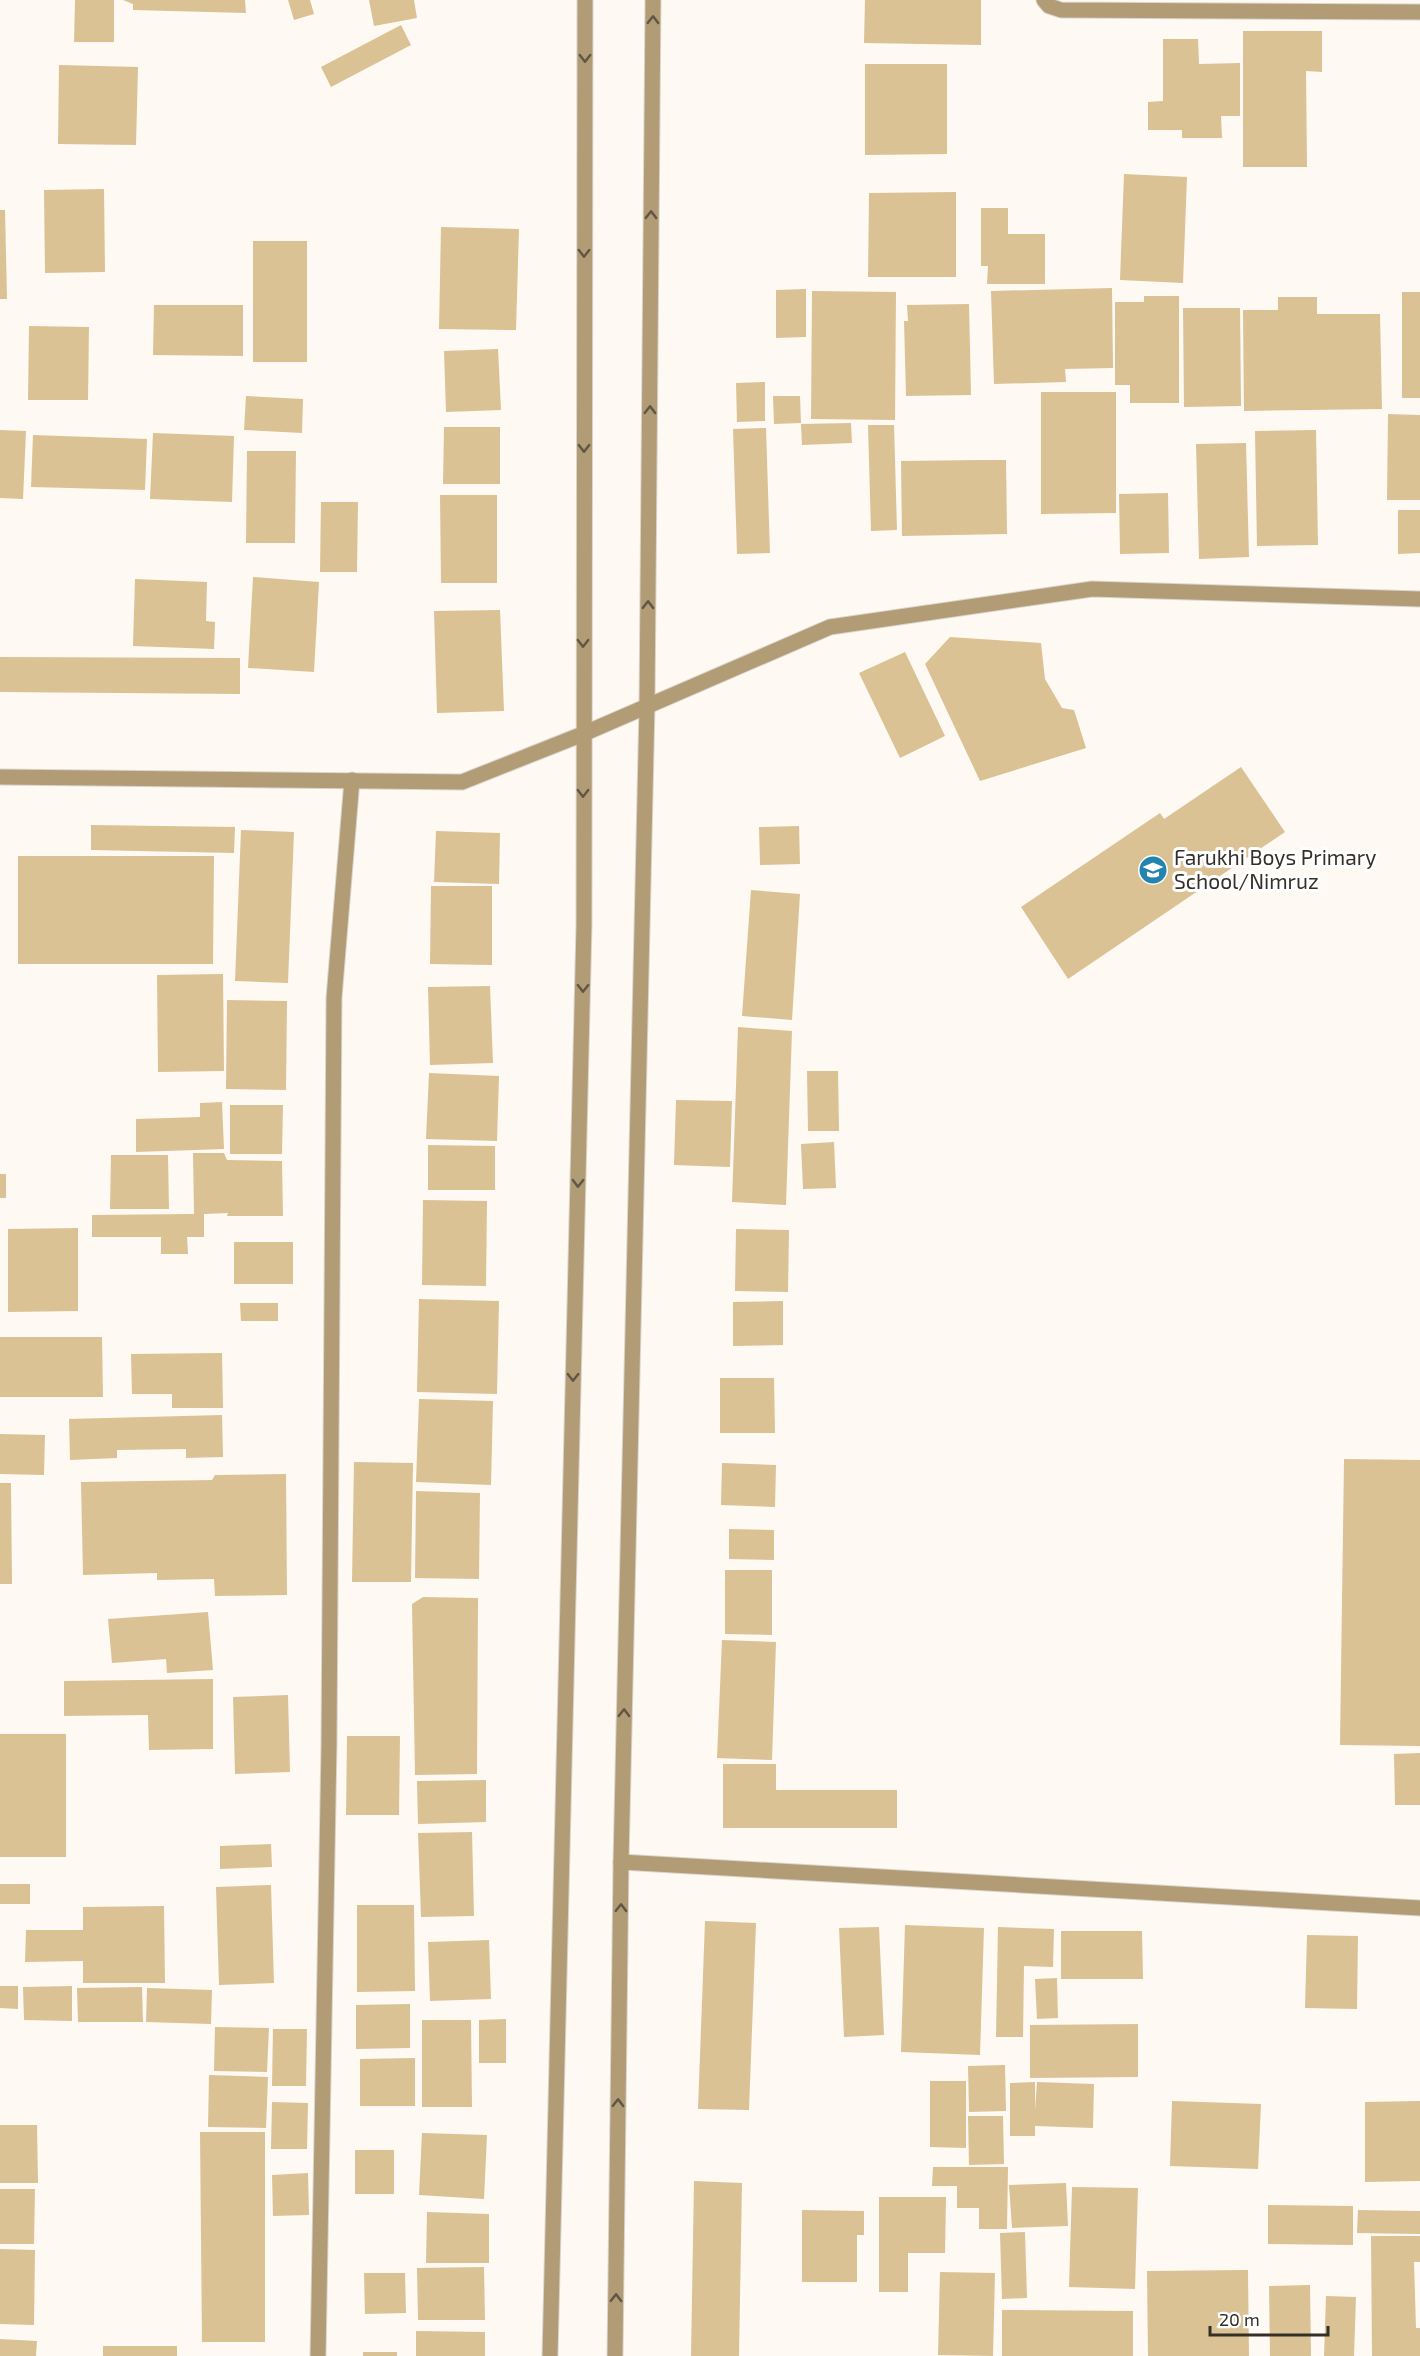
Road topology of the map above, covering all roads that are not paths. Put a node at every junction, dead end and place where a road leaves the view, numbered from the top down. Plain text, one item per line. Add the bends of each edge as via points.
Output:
1 (585, 0) edge
2 (653, 0) edge
3 (1044, 0) edge
4 (1420, 12) edge
5 (1420, 599) edge
6 (647, 706) junction
7 (583, 734) junction
8 (0, 777) edge
9 (352, 780) junction
10 (621, 1862) junction
11 (1420, 1908) edge
12 (318, 2356) edge
13 (550, 2356) edge
14 (615, 2356) edge

1 -> 7 street
6 -> 2 street
3 - 4 street via 1061,10
5 - 6 street via 1092,589 830,627
6 - 7 street
10 -> 6 street
7 - 9 street via 462,782
7 -> 13 street via 584,925
8 - 9 street
9 - 12 street via 334,998 329,1732
10 - 11 street
14 -> 10 street

